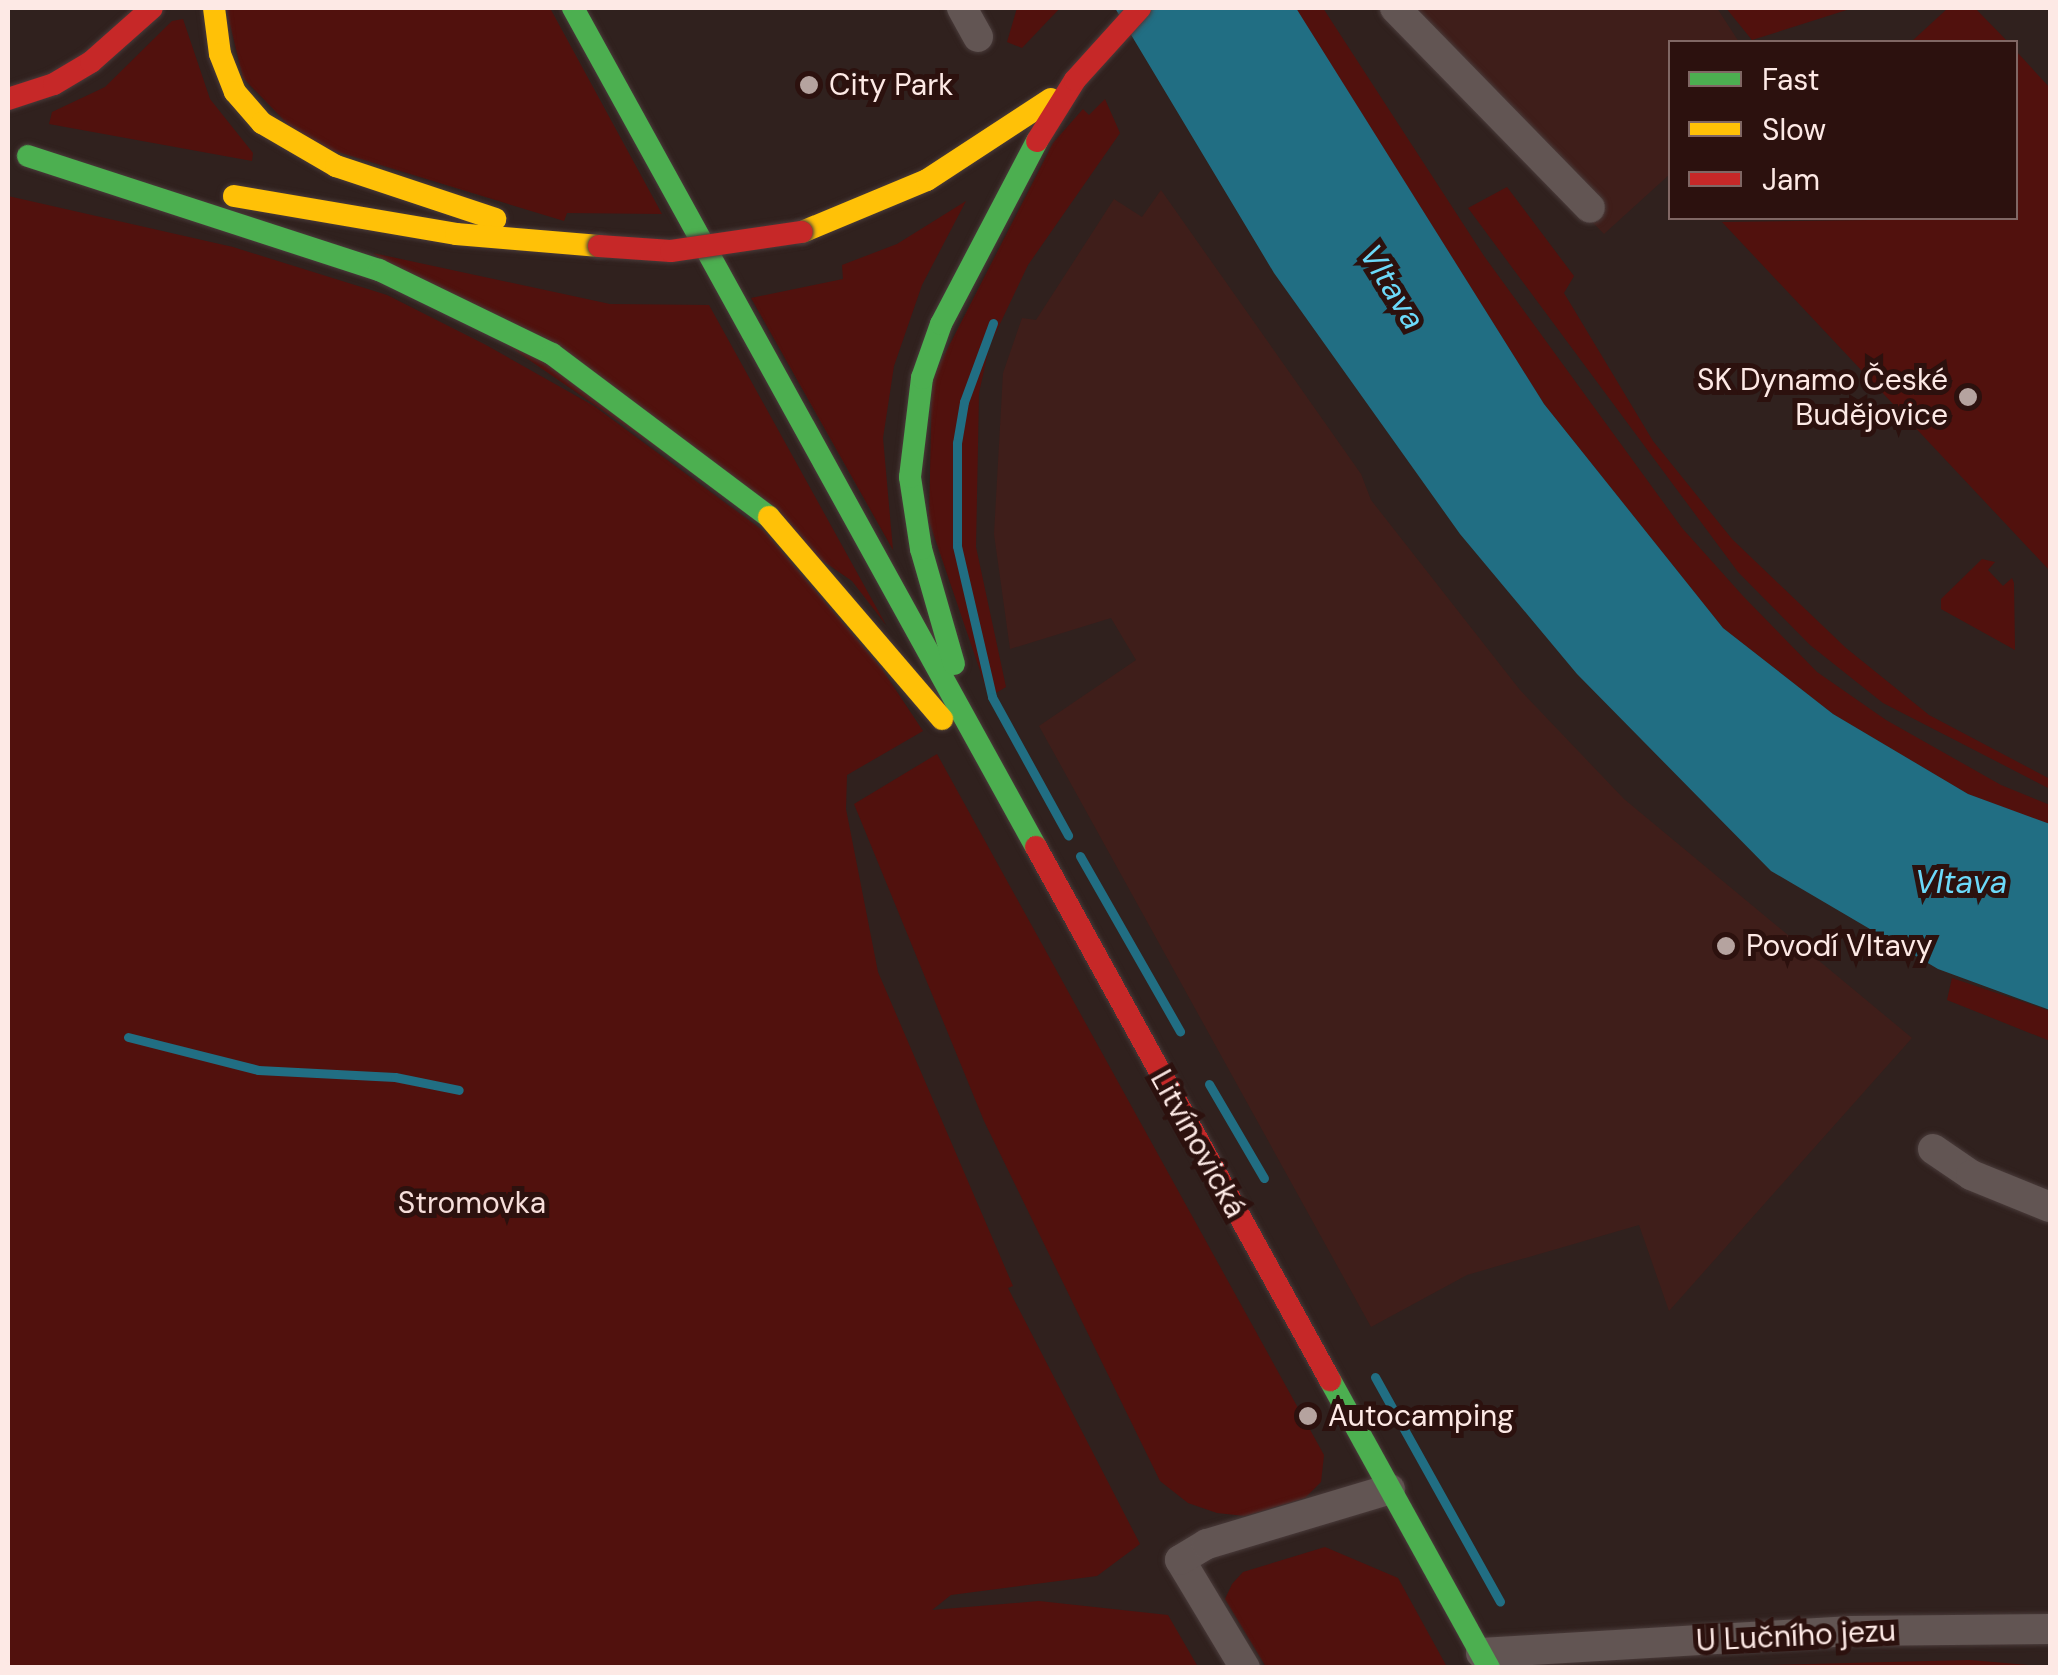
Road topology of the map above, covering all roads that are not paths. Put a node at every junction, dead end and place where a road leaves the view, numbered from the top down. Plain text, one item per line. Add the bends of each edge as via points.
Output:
1 (152, 8) edge
2 (214, 8) edge
3 (572, 8) edge
4 (962, 8) edge
5 (1140, 8) edge
6 (1395, 8) edge
7 (978, 37) dead end
8 (1083, 72) junction
9 (8, 99) edge
10 (18, 154) edge
11 (1590, 208) dead end
12 (557, 240) junction
13 (1008, 799) junction
14 (1932, 1149) dead end
15 (2050, 1207) edge
16 (1390, 1489) junction
17 (2050, 1629) edge
18 (1485, 1660) edge
19 (1245, 1668) edge

1 - 9 main road via 91,62
2 - 12 main road via 220,54 235,92 292,145
3 - 13 main road
4 - 7 street
5 - 8 main road
6 - 11 street
8 - 12 main road, bridge via 1016,126 927,180 802,232 671,251
8 - 13 main road via 1018,170 941,324 911,433 915,518 941,626
10 - 12 main road via 368,222
10 - 13 main road via 379,270 499,324 602,386 760,504
13 - 16 main road, Litvínovická
14 - 15 street via 1972,1175
16 - 18 main road, Litvínovická
16 - 19 street via 1207,1544 1180,1560
17 - 18 street, U Lučního jezu via 1851,1631

